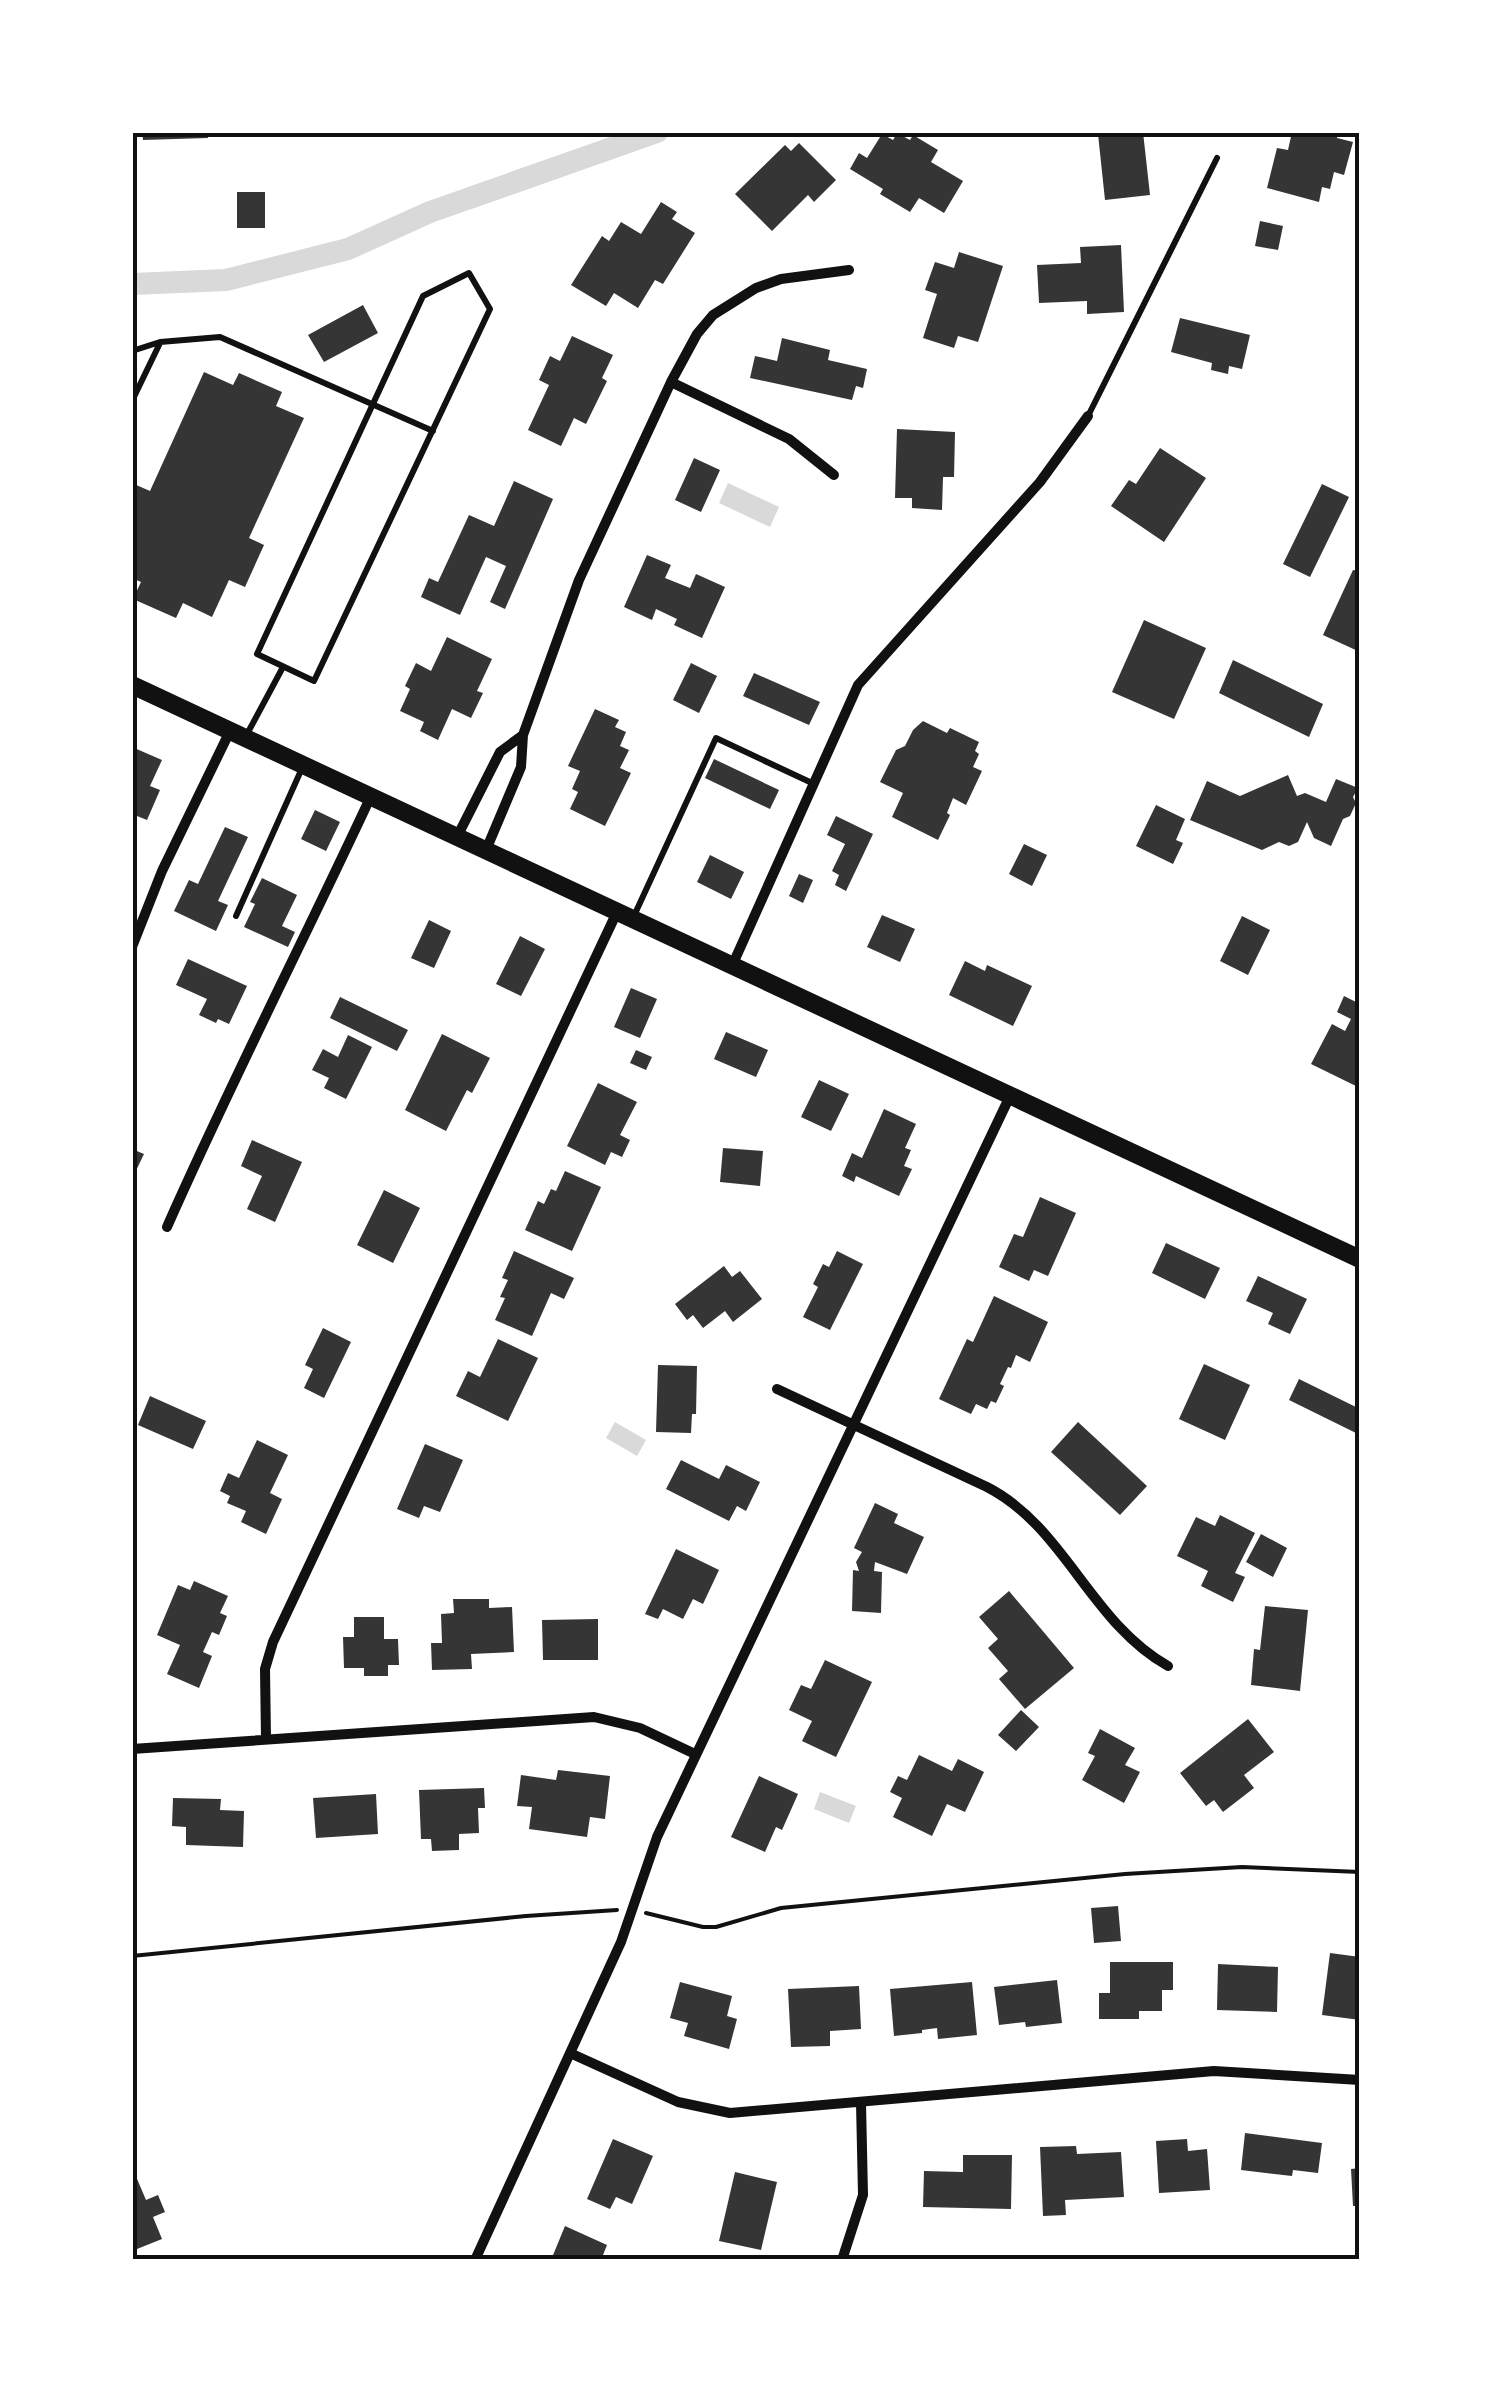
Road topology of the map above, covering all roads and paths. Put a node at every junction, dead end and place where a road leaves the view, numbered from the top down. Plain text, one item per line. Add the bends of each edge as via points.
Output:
1 (1218, 158) dead end
2 (848, 270) dead end
3 (160, 342) junction
4 (132, 351) edge
5 (671, 382) junction
6 (132, 401) edge
7 (374, 403) junction
8 (1088, 416) joint
9 (433, 431) junction
10 (834, 475) dead end
11 (283, 667) junction
12 (132, 685) edge
13 (238, 734) junction
14 (523, 734) junction
15 (303, 764) junction
16 (812, 783) junction
17 (371, 796) junction
18 (457, 837) junction
19 (486, 850) junction
20 (625, 915) junction
21 (236, 916) dead end
22 (132, 947) edge
23 (732, 966) junction
24 (1010, 1096) junction
25 (168, 1227) dead end
26 (1360, 1259) edge
27 (777, 1389) dead end
28 (853, 1426) junction
29 (1168, 1666) dead end
30 (266, 1739) junction
31 (132, 1749) edge
32 (696, 1754) junction
33 (1360, 1872) edge
34 (632, 1911) junction
35 (132, 1956) edge
36 (570, 2053) junction
37 (1360, 2080) edge
38 (861, 2103) junction
39 (475, 2260) edge
40 (842, 2260) edge

1 - 8 lane
2 - 5 street via 781,278 733,300 697,334
3 - 4 lane
3 - 6 lane
3 - 7 lane via 220,337
5 - 10 street via 789,438
5 - 14 street via 578,580
7 - 9 lane
7 - 9 lane via 423,296 469,273 490,309
7 - 11 lane via 257,654
8 - 16 street via 1040,482 858,686
9 - 11 lane via 314,681
11 - 13 lane
12 - 13 main road
13 - 15 main road
13 - 22 street via 162,871
14 - 18 street via 500,752
14 - 19 street via 521,767
15 - 17 main road
15 - 21 lane
16 - 20 lane via 716,738
16 - 23 street
17 - 18 main road
17 - 25 street
18 - 19 main road
19 - 20 main road
20 - 23 main road
20 - 30 street via 273,1642 264,1669
23 - 24 main road
24 - 26 main road
24 - 28 street
27 - 28 street
28 - 29 street via 1017,1505 1119,1630
28 - 32 street
30 - 31 street
30 - 32 street via 594,1717 640,1728
32 - 34 street
33 - 34 path via 1242,1867 1125,1874 780,1908 716,1927
34 - 35 path via 542,1914
34 - 36 street
36 - 38 street via 712,2112
36 - 39 street
37 - 38 street via 1214,2072
38 - 40 street via 863,2194

